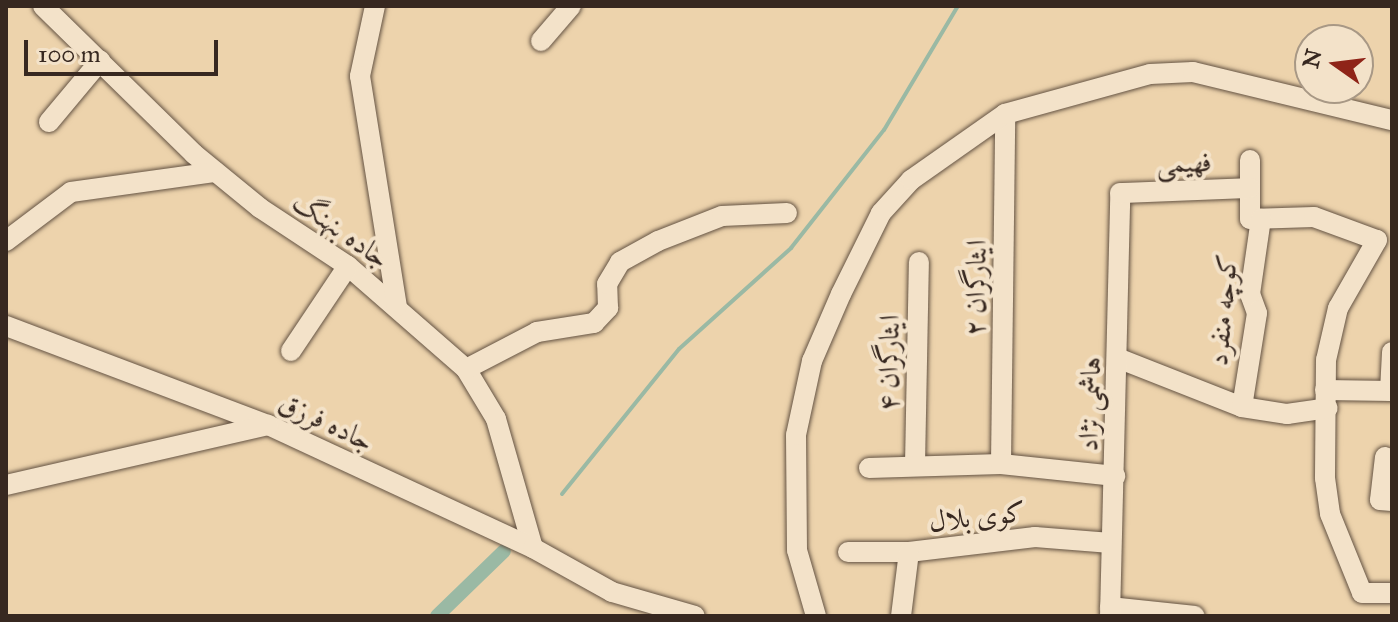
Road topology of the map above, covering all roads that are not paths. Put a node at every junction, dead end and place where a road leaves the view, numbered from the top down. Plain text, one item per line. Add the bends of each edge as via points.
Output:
1 (43, 6) edge
2 (375, 6) edge
3 (571, 6) edge
4 (541, 41) dead end
5 (100, 61) junction
6 (1005, 114) junction
7 (1392, 120) edge
8 (49, 122) dead end
9 (1250, 160) dead end
10 (216, 172) junction
11 (1250, 188) junction
12 (1120, 193) joint
13 (787, 213) dead end
14 (1255, 219) junction
15 (6, 241) edge
16 (919, 262) dead end
17 (348, 266) junction
18 (397, 306) junction
19 (6, 326) edge
20 (291, 351) dead end
21 (1392, 352) edge
22 (1120, 359) junction
23 (466, 369) junction
24 (1391, 391) edge
25 (1326, 399) junction
26 (1242, 407) junction
27 (268, 425) junction
28 (1385, 457) dead end
29 (1001, 464) junction
30 (915, 465) junction
31 (869, 468) dead end
32 (1115, 476) junction
33 (6, 485) edge
34 (1392, 501) edge
35 (1111, 543) junction
36 (533, 548) junction
37 (848, 552) dead end
38 (909, 552) junction
39 (1392, 593) edge
40 (1110, 611) edge
41 (695, 616) edge
42 (816, 616) edge
43 (901, 616) edge
44 (1195, 616) edge

1 - 5 street, جاده بنهنگ
2 - 18 street via 360,76
3 - 4 street
5 - 8 street
5 - 10 street, جاده بنهنگ
6 - 7 street via 1150,74 1193,72
6 - 29 street, ایثارگران ۲
6 - 42 street via 968,136 892,197 812,361 796,435 797,550
9 - 11 street, کوچه منفرد
10 - 15 street via 71,192
10 - 17 street, جاده بنهنگ
11 - 12 street, فهیمی
11 - 14 street, کوچه منفرد
12 - 22 street, هاشمی نژاد
13 - 23 street via 722,216 658,241 620,262 607,284 608,308 594,323 537,332
14 - 25 street via 1324,219 1377,240 1338,308
14 - 26 street, کوچه منفرد via 1250,294 1257,313
16 - 30 street, ایثارگران ۴
17 - 18 street, جاده بنهنگ
17 - 20 street
18 - 23 street, جاده بنهنگ
19 - 27 street, جاده فرزق
21 - 24 street
22 - 26 street
22 - 32 street, هاشمی نژاد
23 - 36 street, جاده بنهنگ via 496,419
24 - 25 street
25 - 26 street via 1287,414
25 - 39 street via 1330,514 1362,593
27 - 33 street
27 - 36 street, جاده فرزق
28 - 34 street via 1380,500
29 - 30 street, کوی بلال
29 - 32 street, کوی بلال
30 - 31 street, کوی بلال
32 - 35 street, هاشمی نژاد
35 - 38 street, کوی بلال via 1035,537
35 - 40 street, هاشمی نژاد
36 - 41 street, جاده فرزق via 612,592
37 - 38 street, کوی بلال
38 - 43 street
40 - 44 street

